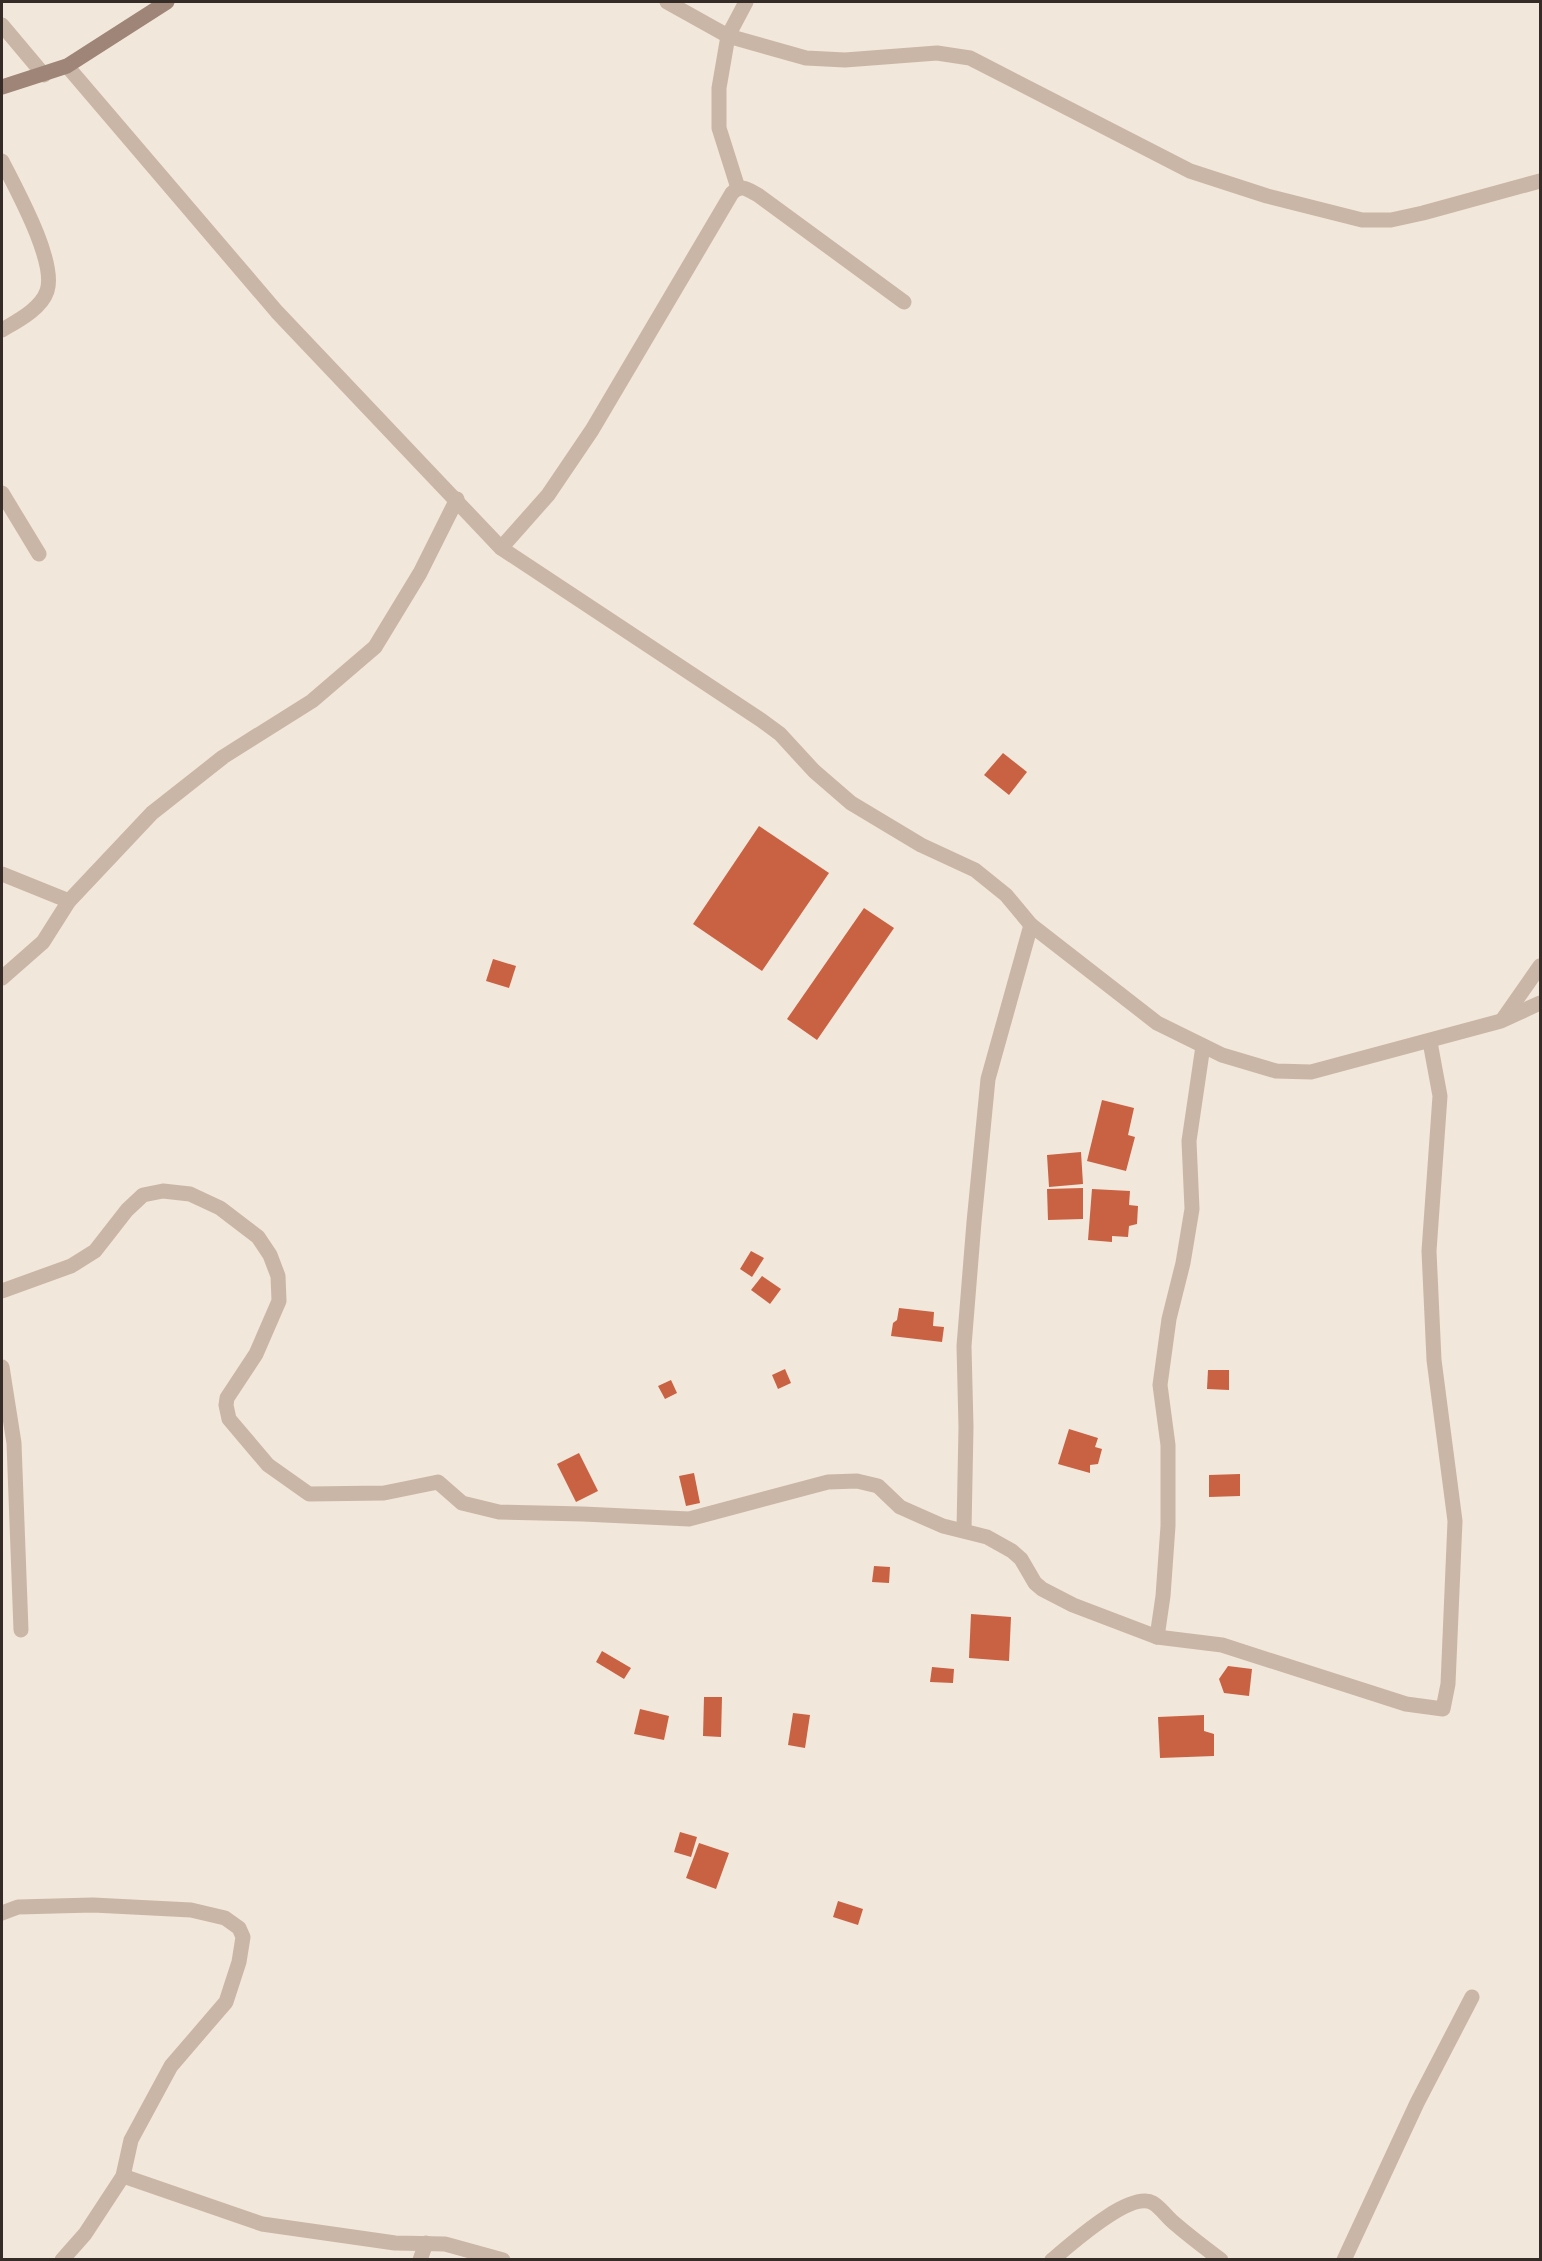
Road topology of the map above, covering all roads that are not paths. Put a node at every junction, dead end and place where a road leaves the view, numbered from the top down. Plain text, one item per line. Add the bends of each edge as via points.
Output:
1 (167, 2) edge
2 (667, 2) edge
3 (746, 2) edge
4 (2, 25) edge
5 (728, 36) junction
6 (67, 66) junction
7 (44, 75) junction
8 (2, 87) edge
9 (2, 161) edge
10 (1540, 181) edge
11 (738, 188) junction
12 (904, 302) dead end
13 (2, 330) edge
14 (2, 493) edge
15 (457, 499) junction
16 (501, 548) junction
17 (39, 554) dead end
18 (2, 874) edge
19 (69, 901) junction
20 (1031, 925) junction
21 (1540, 966) edge
22 (2, 978) edge
23 (1540, 1003) edge
24 (1502, 1021) junction
25 (1430, 1042) junction
26 (1203, 1046) junction
27 (2, 1291) edge
28 (2, 1367) edge
29 (964, 1530) junction
30 (21, 1630) dead end
31 (1157, 1637) junction
32 (2, 1913) edge
33 (1472, 1997) dead end
34 (123, 2176) junction
35 (426, 2243) junction
36 (62, 2259) edge
37 (420, 2259) edge
38 (503, 2259) edge
39 (1052, 2259) edge
40 (1221, 2259) edge
41 (1344, 2259) edge

1 - 6 main road
2 - 5 street
3 - 5 street
4 - 7 street
5 - 10 street via 806,58 845,60 937,53 970,58 1190,171 1362,220 1391,220 1423,213
5 - 11 street via 719,88 719,128
6 - 7 main road
6 - 15 street via 278,312
7 - 8 main road
9 - 13 street via 31,221 49,276 47,292 40,303
11 - 12 street via 758,195
11 - 16 street via 592,430 548,495
14 - 17 street
15 - 16 street
15 - 19 street via 420,573 375,648 312,701 223,757 152,813
16 - 20 street via 761,720 851,803 921,845 975,870 1006,895
18 - 19 street
19 - 22 street via 44,942
20 - 26 street via 1157,1023
20 - 29 street via 988,1078 964,1346
21 - 24 street
23 - 24 street
24 - 25 street
25 - 26 street via 1311,1072 1276,1071
25 - 31 street via 1440,1096 1429,1251 1434,1360 1455,1521 1448,1684 1443,1709 1406,1704 1222,1645
26 - 31 street via 1189,1141 1192,1209 1160,1385 1168,1445 1168,1526
27 - 29 street via 71,1266 95,1251 143,1195 163,1191 190,1194 230,1215 258,1237 270,1255 278,1276 279,1301 256,1354 226,1405 229,1419 268,1465 309,1494 384,1492 438,1482 462,1503 499,1512 688,1519 828,1482 857,1481 878,1486 900,1507
28 - 30 street via 14,1443
29 - 31 street via 1012,1551 1042,1589
32 - 34 street via 18,1907 93,1905 191,1910 225,1918 243,1937 226,2002 171,2066 132,2140
33 - 41 street
34 - 35 street via 262,2224 395,2243
34 - 36 street via 85,2234
35 - 37 street
35 - 38 street
39 - 40 street via 1111,2215 1131,2203 1145,2201 1153,2203

